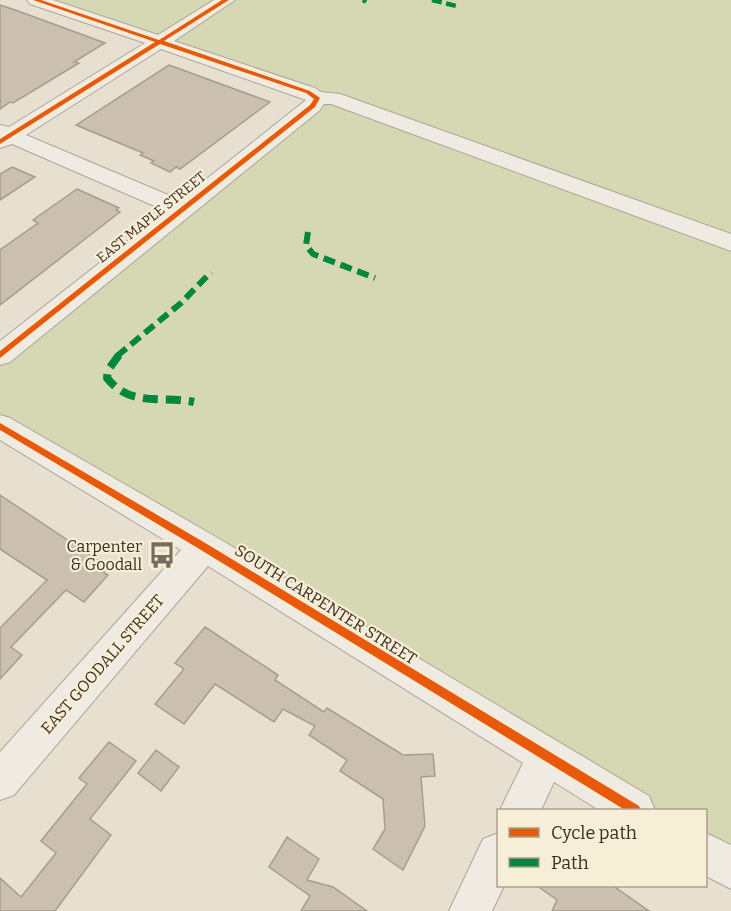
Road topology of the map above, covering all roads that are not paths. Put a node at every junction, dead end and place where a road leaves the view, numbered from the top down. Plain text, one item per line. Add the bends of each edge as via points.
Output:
1 (36, 0) edge
2 (226, 0) edge
3 (159, 42) junction
4 (317, 98) junction
5 (4, 136) edge
6 (182, 209) junction
7 (731, 243) edge
8 (0, 355) edge
9 (0, 426) edge
10 (204, 547) junction
11 (546, 758) junction
12 (0, 781) edge
13 (520, 809) edge
14 (633, 809) edge
15 (707, 854) edge
16 (497, 856) edge
17 (731, 868) edge
18 (470, 911) edge

1 - 3 street
2 - 3 street
3 - 4 street
3 - 5 street
4 - 6 street, EAST MAPLE STREET via 313,106
4 - 7 street via 333,98
5 - 6 street
6 - 8 street, EAST MAPLE STREET
9 - 10 street, SOUTH CARPENTER STREET
10 - 11 street, SOUTH CARPENTER STREET
10 - 12 street, EAST GOODALL STREET
11 - 13 street
11 - 14 street, SOUTH CARPENTER STREET
15 - 17 street
16 - 18 street

